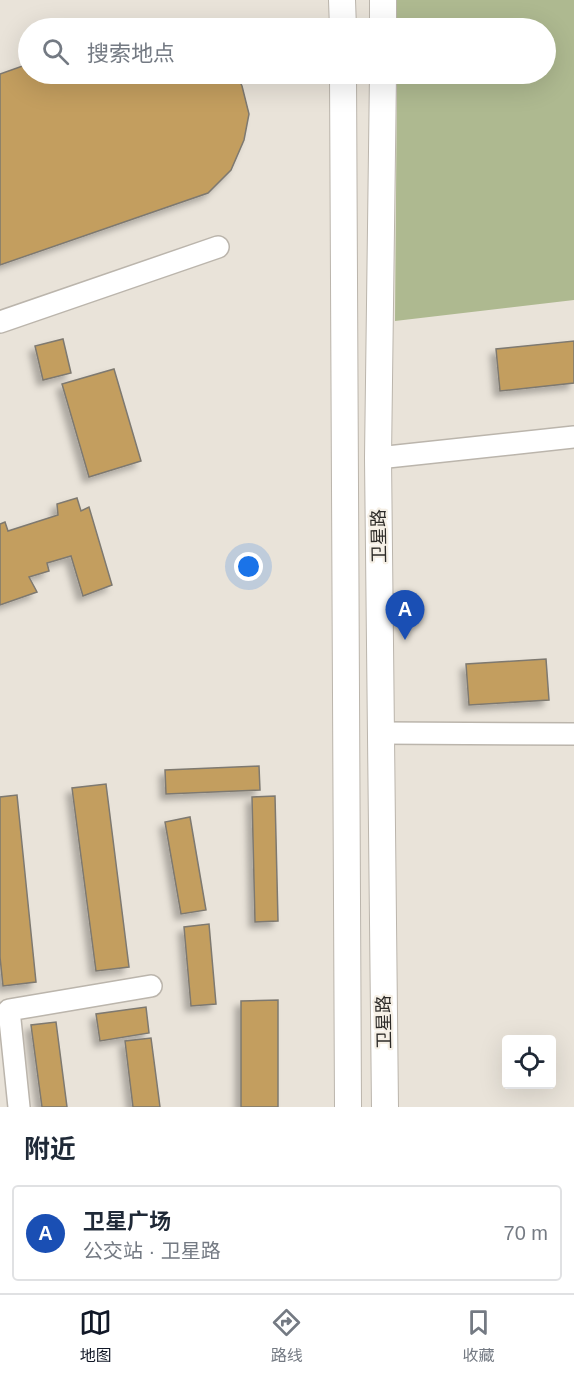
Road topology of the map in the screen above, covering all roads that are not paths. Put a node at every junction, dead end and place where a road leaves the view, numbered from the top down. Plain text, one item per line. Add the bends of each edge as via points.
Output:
1 (342, 0) edge
2 (384, 0) edge
3 (343, 18) edge
4 (383, 18) edge
5 (343, 84) edge
6 (383, 84) edge
7 (218, 247) dead end
8 (0, 322) edge
9 (574, 437) edge
10 (378, 458) junction
11 (381, 734) junction
12 (574, 734) edge
13 (151, 987) dead end
14 (8, 1074) edge
15 (19, 1107) edge
16 (348, 1107) edge
17 (385, 1107) edge

1 - 3 main road
2 - 4 main road
5 - 16 main road, 卫星路
6 - 10 main road, 卫星路
7 - 8 street
9 - 10 street
10 - 11 main road, 卫星路
11 - 12 street
11 - 17 main road, 卫星路
13 - 14 street via 9,1010
14 - 15 street

